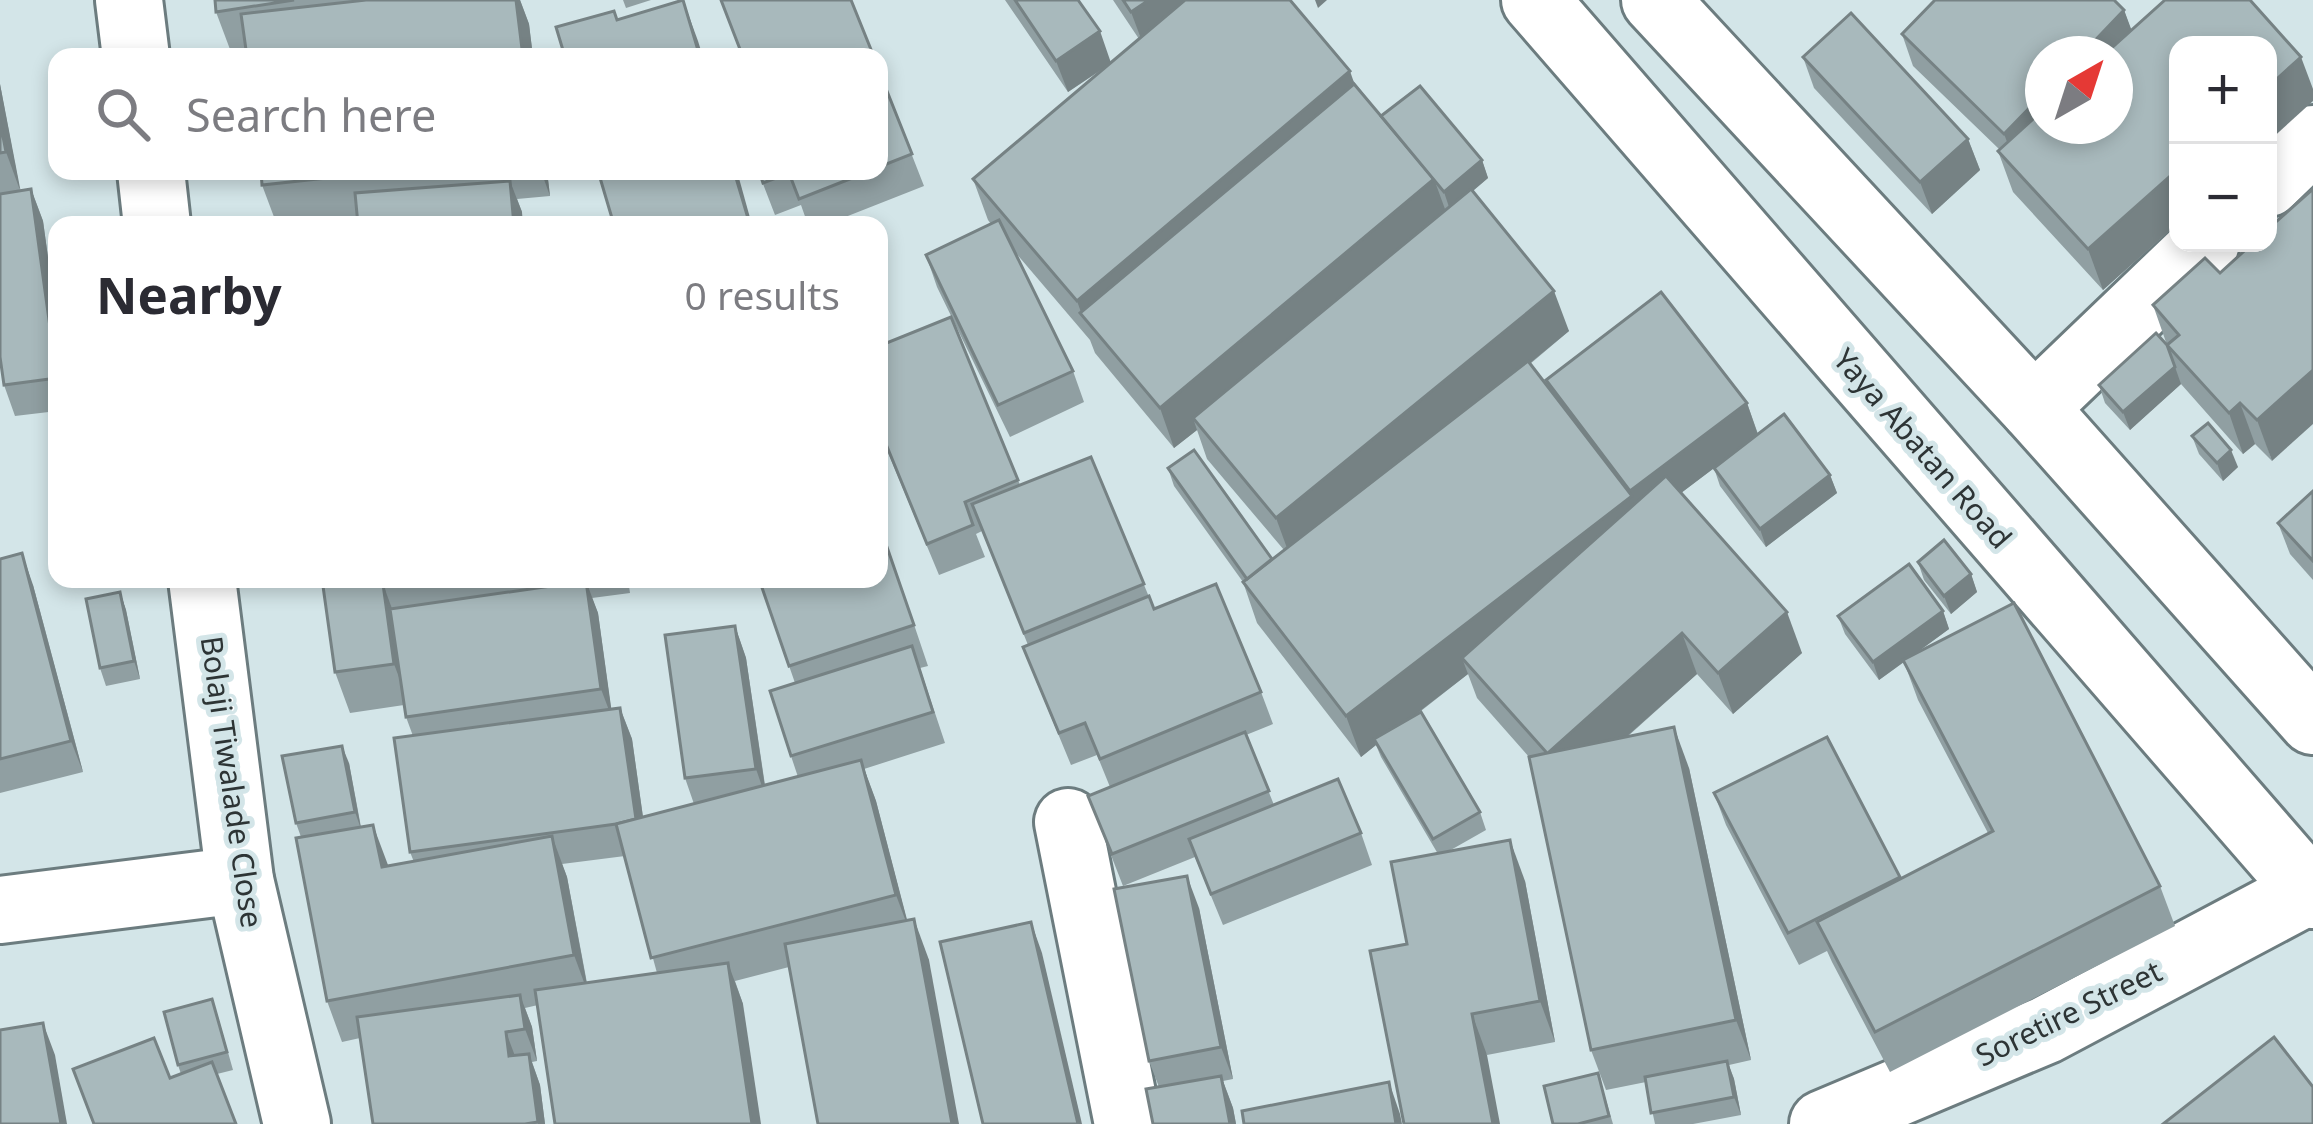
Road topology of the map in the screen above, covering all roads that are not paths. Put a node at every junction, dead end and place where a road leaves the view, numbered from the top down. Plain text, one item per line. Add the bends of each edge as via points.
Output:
1 (129, 0) edge
2 (1535, 0) edge
3 (1655, 0) edge
4 (135, 48) edge
5 (2313, 140) edge
6 (2277, 174) edge
7 (152, 180) edge
8 (157, 216) edge
9 (2197, 252) edge
10 (2034, 409) junction
11 (203, 588) edge
12 (2313, 721) edge
13 (1068, 822) dead end
14 (240, 880) junction
15 (2311, 893) edge
16 (0, 910) edge
17 (297, 1124) edge
18 (1128, 1124) edge
19 (1823, 1124) edge

1 - 4 main road
2 - 15 main road, Yaya Abatan Road
3 - 10 main road
5 - 6 main road
7 - 8 main road
9 - 10 main road
10 - 12 main road
11 - 14 main road, Bolaji Tiwalade Close
13 - 18 main road
14 - 16 main road
14 - 17 main road, Bolaji Tiwalade Close
15 - 19 main road, Soretire Street via 2046,1030

